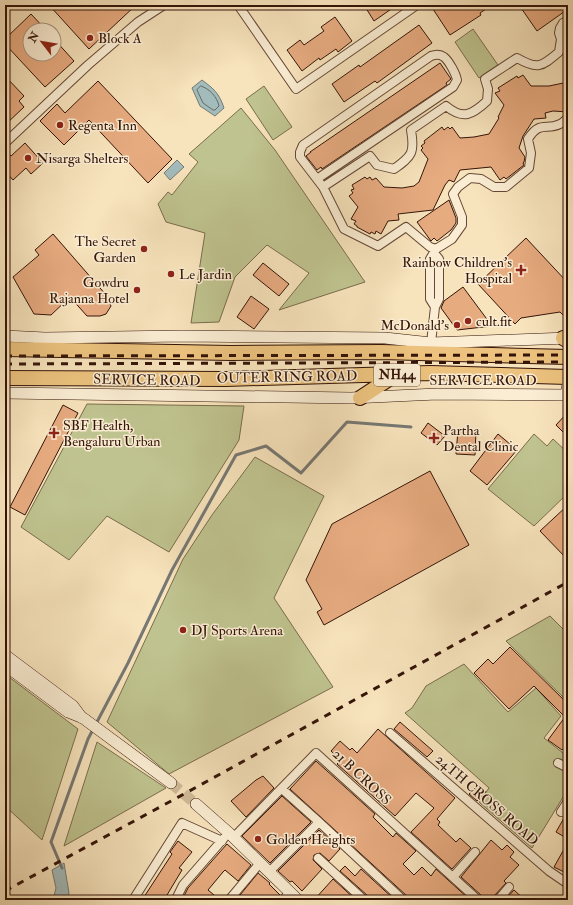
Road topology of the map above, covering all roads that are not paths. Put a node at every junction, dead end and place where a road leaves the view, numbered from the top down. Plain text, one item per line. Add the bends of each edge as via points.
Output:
1 (164, 5) edge
2 (238, 5) edge
3 (417, 5) edge
4 (568, 20) edge
5 (422, 108) junction
6 (429, 118) junction
7 (568, 118) edge
8 (5, 142) edge
9 (317, 179) junction
10 (323, 187) junction
11 (435, 251) junction
12 (5, 336) edge
13 (566, 339) edge
14 (431, 343) junction
15 (5, 349) edge
16 (568, 358) edge
17 (395, 375) junction
18 (568, 377) edge
19 (5, 378) edge
20 (568, 384) edge
21 (5, 393) edge
22 (360, 398) junction
23 (5, 655) edge
24 (5, 665) edge
25 (83, 718) junction
26 (390, 733) dead end
27 (558, 763) dead end
28 (568, 768) edge
29 (171, 783) tunnel mouth
30 (282, 789) junction
31 (568, 801) edge
32 (196, 804) tunnel mouth
33 (561, 812) dead end
34 (319, 822) junction
35 (228, 837) junction
36 (475, 852) dead end
37 (318, 858) dead end
38 (260, 863) junction
39 (269, 872) junction
40 (453, 877) junction
41 (568, 884) edge
42 (509, 887) dead end
43 (287, 896) edge
44 (133, 900) edge
45 (180, 900) edge
46 (229, 900) edge
47 (298, 900) edge
48 (364, 900) edge
49 (403, 900) edge
50 (478, 900) edge
51 (498, 900) edge

1 - 8 street via 138,22
2 - 3 street via 296,88
4 - 6 street via 560,28 559,52 544,64 530,66 517,58 485,78 488,89 487,101 477,110 464,115 446,106
5 - 6 street
5 - 9 street
5 - 9 street via 453,87 457,80 456,74 444,57 437,54 303,145 300,157
6 - 10 street via 411,130 414,144 408,158 394,169 377,165 370,156
7 - 11 street via 559,125 539,128 533,132 528,139 531,153 529,168 506,187 494,187 481,179 470,178 458,187 453,194 462,217 462,225 452,239
9 - 10 street
10 - 11 street via 344,230 378,246 406,227
11 - 14 street via 430,259 430,299 435,307
12 - 14 street via 384,338
13 - 14 street
15 - 16 highway, OUTER RING ROAD / NH44 via 231,353 381,352
17 - 18 highway, OUTER RING ROAD / NH44 via 430,373
17 - 19 highway, OUTER RING ROAD / NH44 via 226,379
17 - 22 highway
20 - 22 street, SERVICE ROAD via 566,395 437,394
21 - 22 street, SERVICE ROAD
23 - 25 street via 73,706
24 - 25 street via 68,712
25 - 29 street
26 - 41 street, 24TH CROSS ROAD via 549,871
27 - 28 street
30 - 34 street
30 - 35 street, 21 B CROSS
30 - 40 street, 21 B CROSS via 316,752
31 - 33 street
32 - 35 street
34 - 39 street
34 - 49 street
35 - 38 street
35 - 44 street via 182,822
35 - 45 street, 21 B CROSS via 183,885 177,897
36 - 40 street
37 - 48 street
38 - 39 street
38 - 46 street
39 - 43 street
40 - 50 street, 21 B CROSS
42 - 51 street
43 - 47 street

